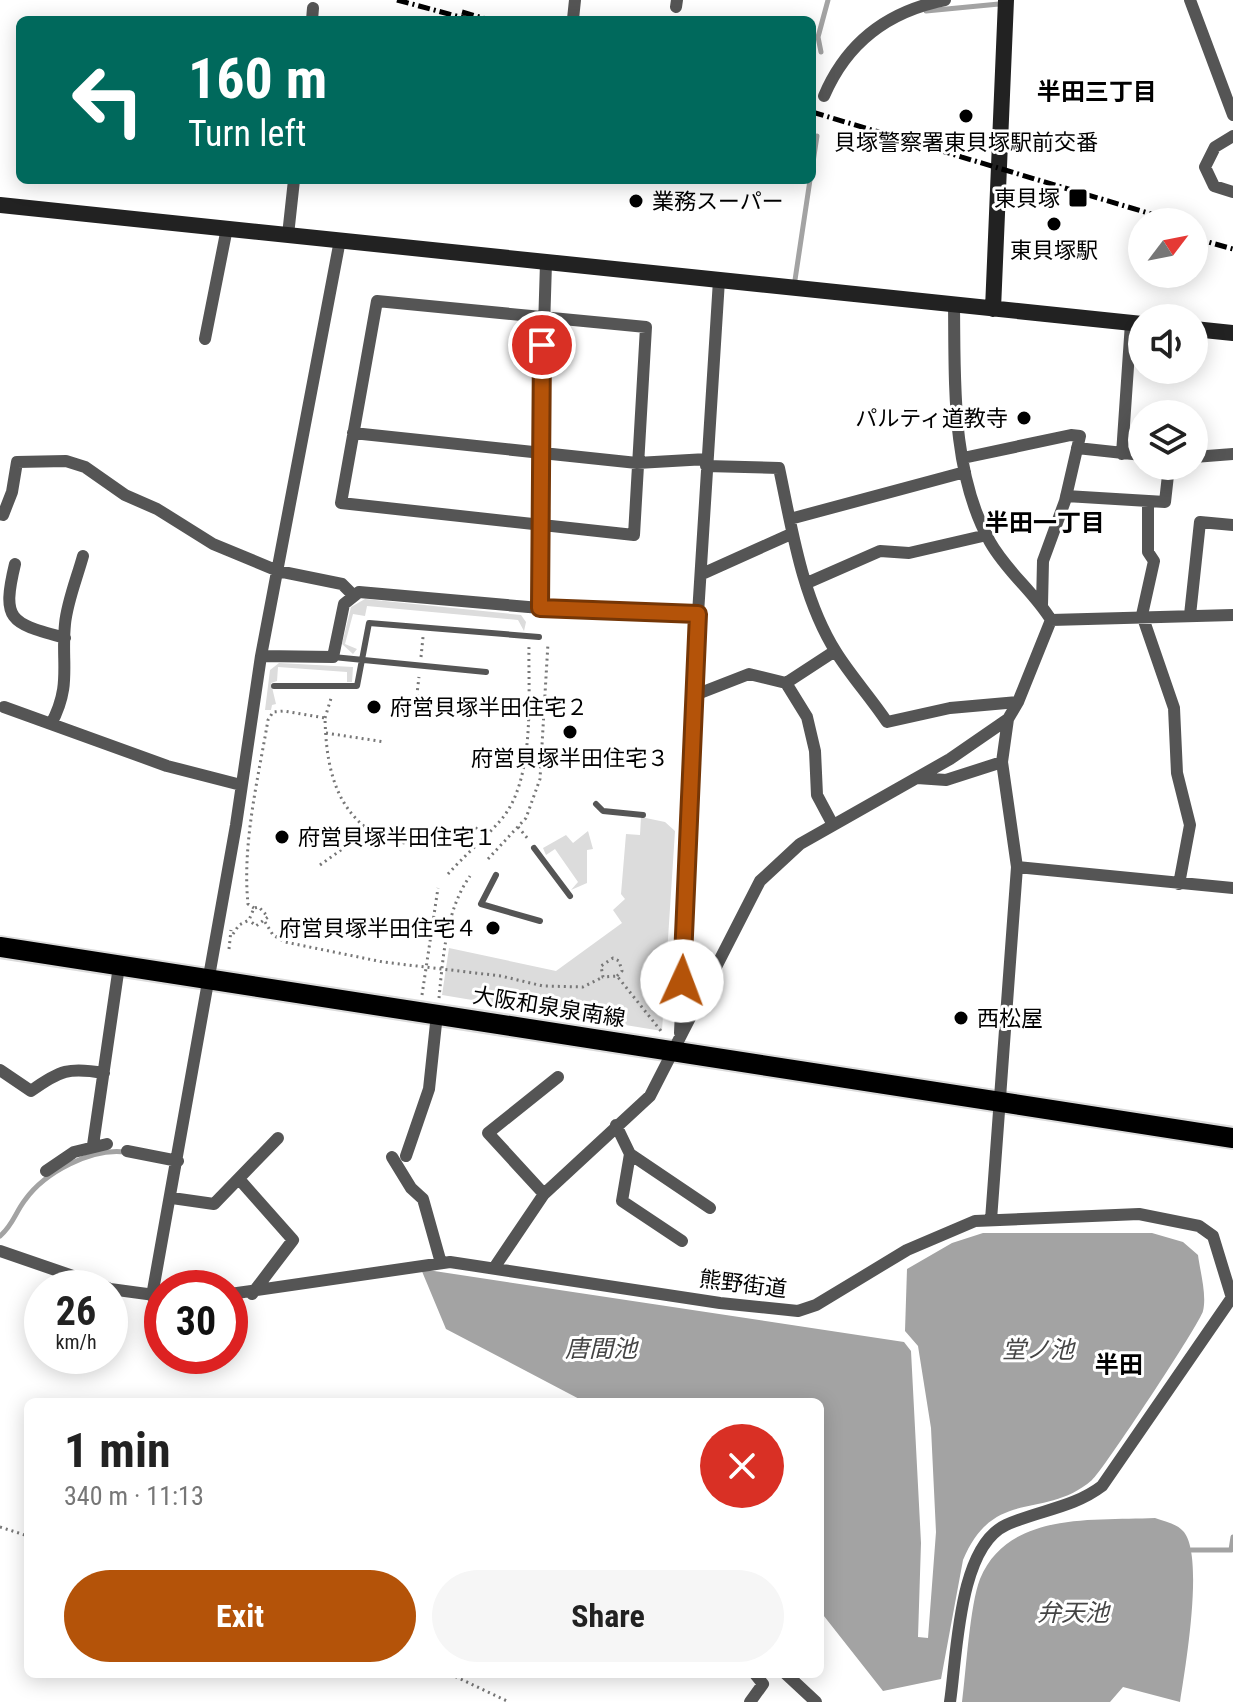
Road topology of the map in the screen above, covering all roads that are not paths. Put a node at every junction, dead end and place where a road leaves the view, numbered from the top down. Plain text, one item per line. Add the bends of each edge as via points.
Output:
1 (945, 0) edge
2 (1006, 0) edge
3 (1190, 0) edge
4 (824, 96) dead end
5 (1233, 115) edge
6 (1233, 136) edge
7 (294, 184) edge
8 (1233, 192) edge
9 (0, 205) edge
10 (227, 228) junction
11 (288, 235) junction
12 (340, 240) junction
13 (546, 263) junction
14 (719, 280) junction
15 (954, 305) junction
16 (993, 309) junction
17 (543, 318) junction
18 (1128, 322) edge
19 (1208, 330) edge
20 (1233, 333) edge
21 (205, 339) dead end
22 (1129, 384) edge
23 (353, 433) junction
24 (1077, 448) junction
25 (539, 453) junction
26 (1122, 454) junction
27 (1128, 454) edge
28 (1233, 454) edge
29 (1208, 456) edge
30 (706, 462) junction
31 (637, 463) junction
32 (964, 465) junction
33 (1167, 480) edge
34 (1066, 496) junction
35 (1148, 501) junction
36 (3, 515) dead end
37 (790, 519) junction
38 (538, 522) junction
39 (1233, 525) edge
40 (791, 534) junction
41 (987, 535) junction
42 (83, 556) dead end
43 (15, 564) dead end
44 (278, 571) junction
45 (702, 574) junction
46 (807, 583) junction
47 (354, 596) junction
48 (1042, 605) junction
49 (540, 608) junction
50 (698, 614) junction
51 (1142, 615) junction
52 (1190, 615) junction
53 (1233, 615) edge
54 (1051, 620) junction
55 (539, 637) dead end
56 (65, 638) junction
57 (835, 651) junction
58 (261, 656) junction
59 (333, 657) junction
60 (362, 661) junction
61 (486, 672) dead end
62 (786, 683) junction
63 (274, 686) dead end
64 (695, 695) junction
65 (1018, 702) junction
66 (4, 707) dead end
67 (1008, 719) junction
68 (51, 724) junction
69 (1002, 762) junction
70 (917, 778) junction
71 (241, 785) junction
72 (596, 804) dead end
73 (643, 815) dead end
74 (833, 825) junction
75 (534, 848) road end
76 (1017, 867) junction
77 (496, 875) dead end
78 (1179, 884) junction
79 (1233, 888) edge
80 (570, 896) dead end
81 (540, 921) dead end
82 (0, 947) edge
83 (119, 966) junction
84 (207, 980) junction
85 (438, 1007) junction
86 (673, 1043) junction
87 (0, 1070) edge
88 (104, 1073) junction
89 (558, 1077) dead end
90 (997, 1101) junction
91 (616, 1125) junction
92 (278, 1138) dead end
93 (1233, 1138) edge
94 (127, 1151) dead end
95 (630, 1154) junction
96 (406, 1156) dead end
97 (392, 1157) dead end
98 (178, 1161) junction
99 (46, 1171) dead end
100 (239, 1179) junction
101 (544, 1194) junction
102 (172, 1198) junction
103 (710, 1208) dead end
104 (991, 1220) junction
105 (682, 1241) dead end
106 (0, 1251) edge
107 (441, 1263) junction
108 (494, 1268) junction
109 (56, 1270) edge
110 (161, 1270) edge
111 (248, 1294) edge
112 (252, 1294) junction
113 (1233, 1297) edge
114 (758, 1678) edge
115 (790, 1678) edge
116 (750, 1702) edge
117 (816, 1702) edge
118 (950, 1702) edge

1 - 4 street via 920,5 870,31 849,52
2 - 16 street
3 - 5 street
6 - 8 street via 1215,147 1205,167 1214,186
7 - 11 street
9 - 10 street
10 - 11 street
10 - 21 street
11 - 12 street
12 - 13 street
12 - 44 street
13 - 14 street
13 - 17 street
14 - 15 street
14 - 30 street
15 - 16 street
15 - 32 street
16 - 18 street
17 - 23 street via 377,301
17 - 25 street
17 - 31 street via 646,327
19 - 20 street
22 - 26 street
23 - 25 street
23 - 38 street via 341,503
24 - 26 street
24 - 32 street via 1080,436 1071,435
24 - 34 street
25 - 31 street
25 - 38 street
26 - 27 street
28 - 29 street
30 - 31 street
30 - 37 street via 779,468
30 - 45 street
31 - 38 street via 634,535
32 - 37 street
32 - 41 street
33 - 35 street via 1165,502
34 - 35 street
34 - 48 street via 1043,561
35 - 51 street via 1148,552 1154,561
36 - 44 street via 17,462 66,461 85,467 213,544
37 - 40 street
38 - 49 street
39 - 52 street via 1200,522
40 - 45 street
40 - 46 street
41 - 46 street via 909,553 880,551
41 - 48 street via 1015,580
42 - 56 street
43 - 56 street via 6,601 11,613 28,628
44 - 47 street via 342,584
44 - 58 street
45 - 50 street
46 - 57 street
47 - 49 street via 359,592
47 - 59 street via 344,604
48 - 54 street
49 - 50 street
50 - 64 street
51 - 52 street
51 - 54 street
51 - 78 street via 1174,708 1177,773 1190,825
52 - 53 street
54 - 65 street
55 - 60 lane via 369,623
56 - 68 street via 67,680
57 - 62 street
57 - 65 street via 887,722 950,708
58 - 59 street
58 - 71 street
59 - 60 lane
60 - 61 lane
60 - 63 lane via 357,686
62 - 64 street via 749,674
62 - 74 street via 807,717 817,795
64 - 86 street
65 - 67 street
66 - 68 street
67 - 69 street
67 - 70 street
68 - 71 street via 167,766
69 - 70 street via 946,780
69 - 76 street
70 - 74 street
71 - 84 street
72 - 73 lane via 603,811
74 - 86 street via 800,844 760,881
75 - 80 lane
76 - 78 street
76 - 90 street
77 - 81 lane via 481,904
78 - 79 street
82 - 83 main road, 大阪和泉泉南線
83 - 84 main road, 大阪和泉泉南線
83 - 88 street
84 - 85 main road, 大阪和泉泉南線
84 - 98 street
85 - 86 main road, 大阪和泉泉南線
85 - 96 street via 429,1089
86 - 90 main road, 大阪和泉泉南線
86 - 91 street via 650,1096
87 - 88 street via 31,1091 74,1068
88 - 99 street via 100,1145 74,1152
89 - 101 street via 488,1133
90 - 93 main road, 大阪和泉泉南線
90 - 104 street
91 - 95 street
91 - 101 street
92 - 100 street
94 - 98 street
95 - 103 street
95 - 105 street via 622,1201
97 - 107 street via 423,1199
98 - 102 street
100 - 102 street via 214,1204
100 - 112 street via 293,1240
101 - 108 street
102 - 110 street
104 - 108 street, 熊野街道 via 975,1221 907,1250 798,1311
104 - 113 street, 熊野街道 via 1139,1214 1199,1226 1213,1236
106 - 109 street
107 - 108 street, 熊野街道
107 - 112 street, 熊野街道
111 - 112 street, 熊野街道
113 - 118 street via 1102,1486 1081,1501 1003,1526 985,1543 966,1585
114 - 116 street via 763,1684
115 - 117 street

